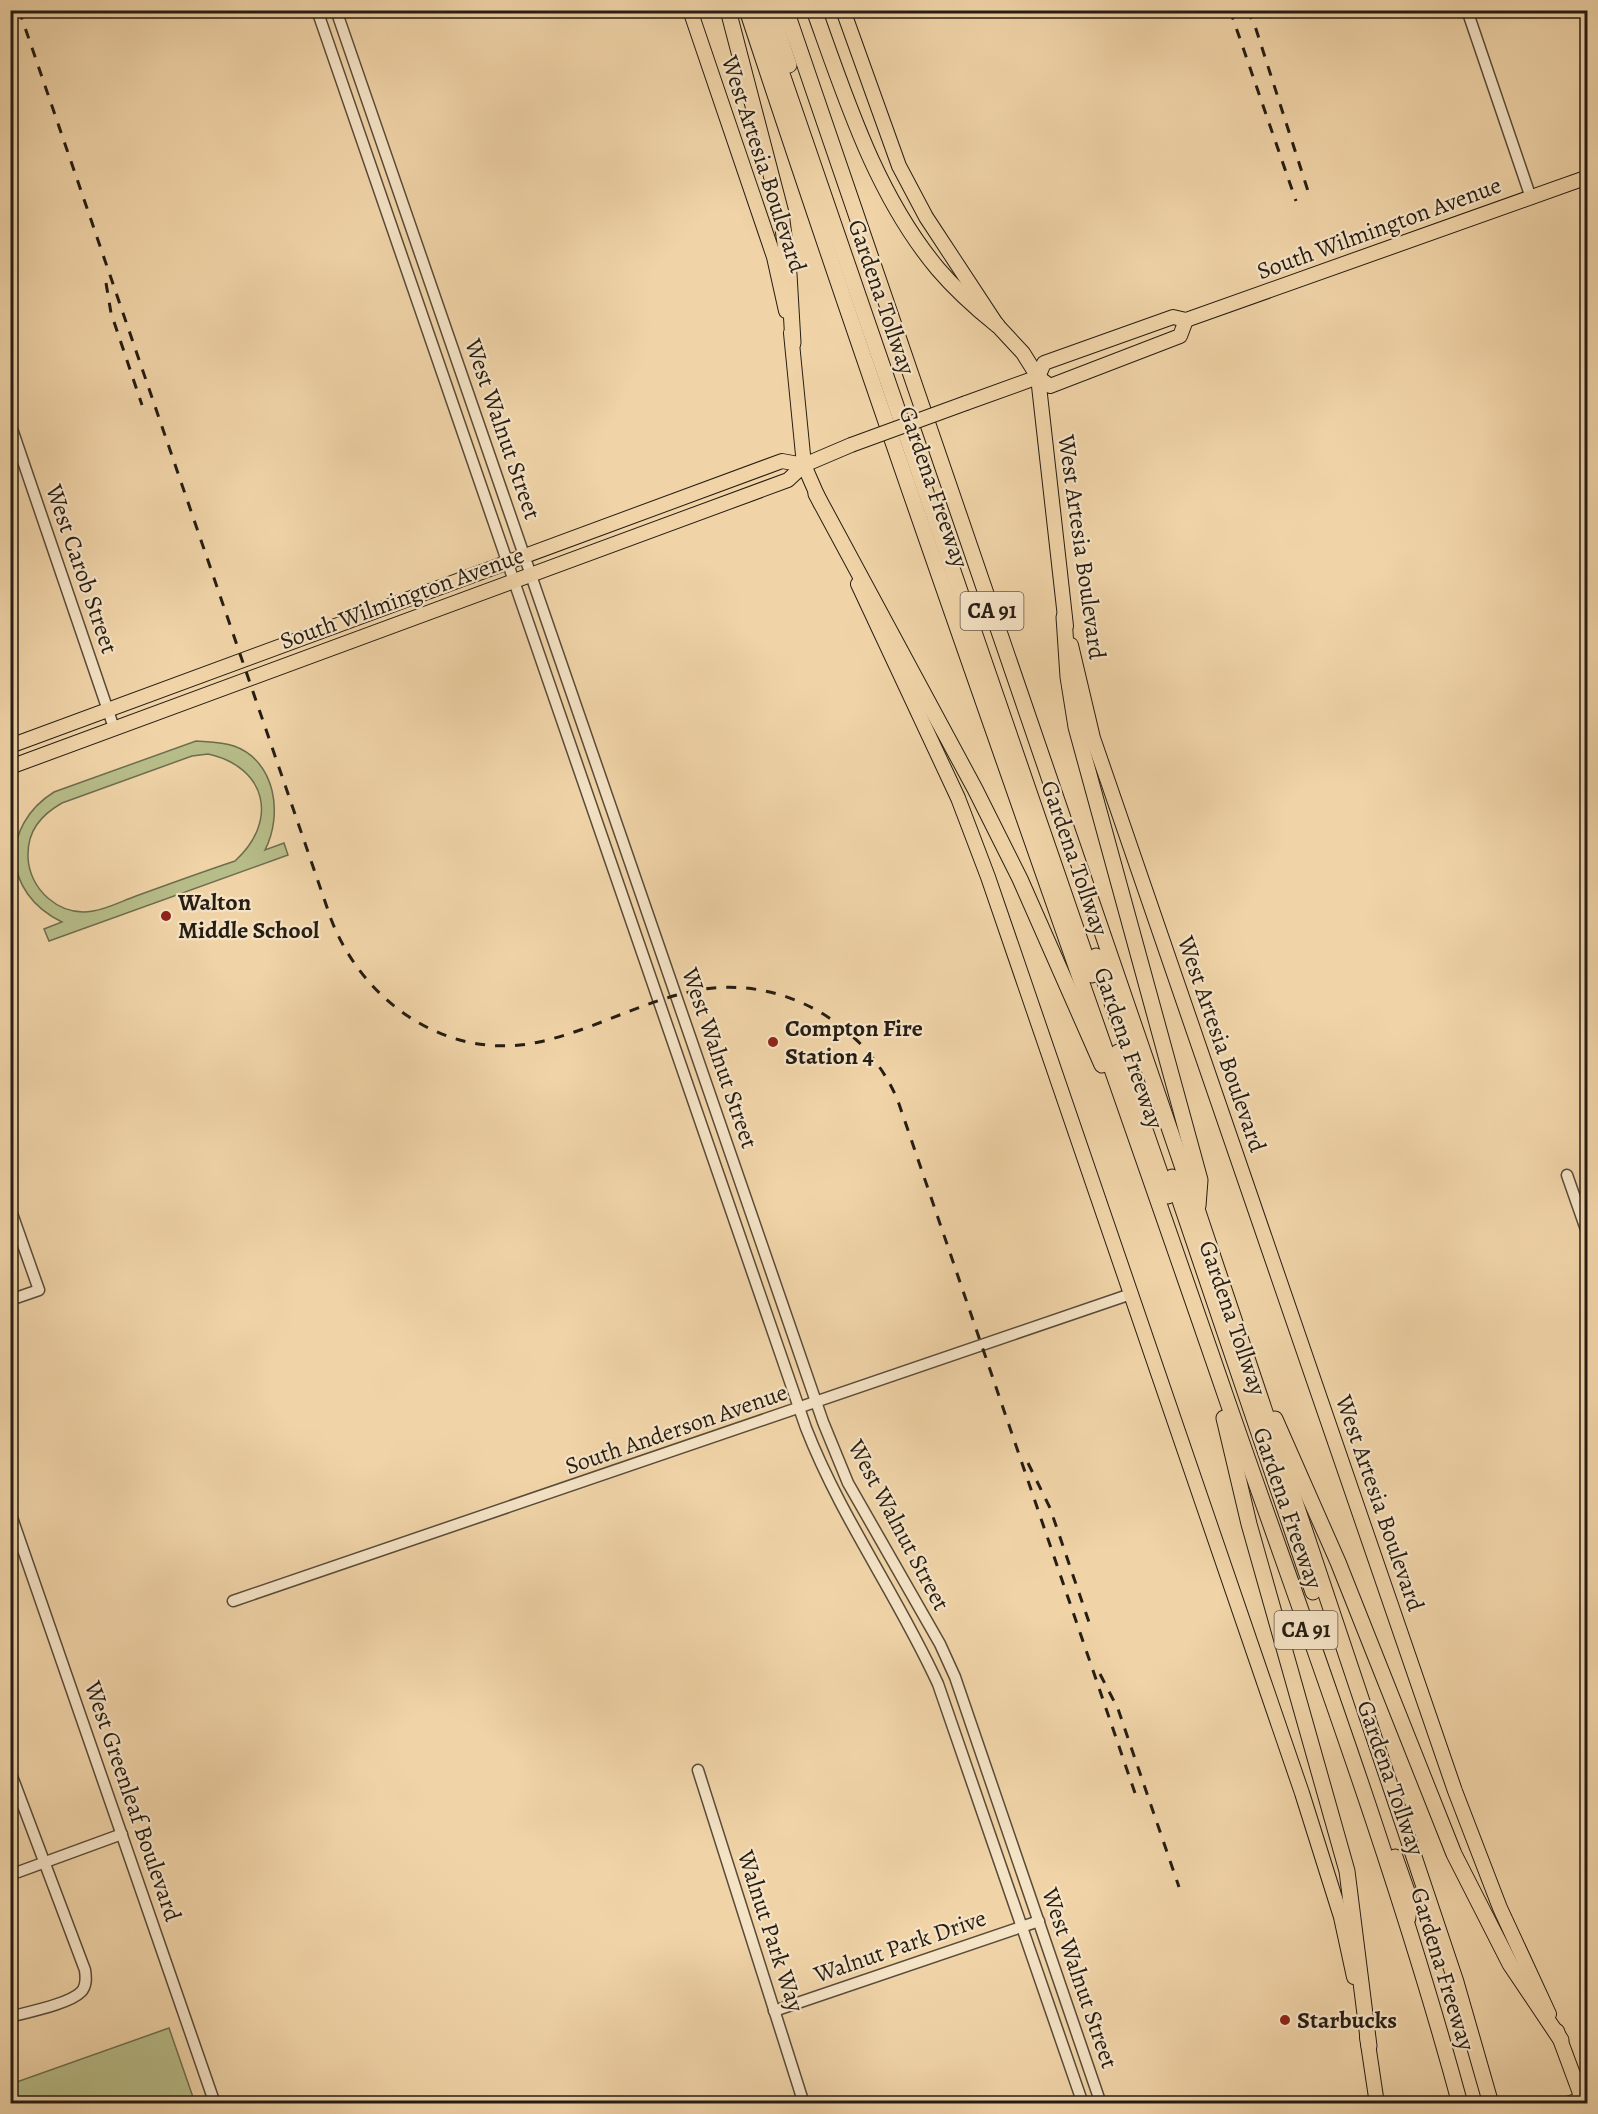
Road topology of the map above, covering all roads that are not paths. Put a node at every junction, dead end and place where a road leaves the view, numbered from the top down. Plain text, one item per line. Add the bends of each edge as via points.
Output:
1 (317, 10) edge
2 (336, 10) edge
3 (690, 10) edge
4 (728, 10) edge
5 (747, 10) edge
6 (760, 10) edge
7 (771, 10) edge
8 (786, 10) edge
9 (814, 10) edge
10 (843, 10) edge
11 (1467, 10) edge
12 (393, 175) junction
13 (1587, 177) edge
14 (376, 181) junction
15 (1531, 198) junction
16 (409, 221) junction
17 (392, 227) junction
18 (426, 270) junction
19 (409, 275) junction
20 (1186, 321) junction
21 (444, 324) junction
22 (997, 326) junction
23 (428, 330) junction
24 (793, 343) junction
25 (459, 366) junction
26 (442, 372) junction
27 (1038, 377) junction
28 (477, 420) junction
29 (10, 423) edge
30 (461, 426) junction
31 (804, 465) junction
32 (816, 494) junction
33 (525, 557) junction
34 (508, 563) junction
35 (531, 575) junction
36 (514, 581) junction
37 (1064, 617) junction
38 (108, 710) junction
39 (114, 728) junction
40 (10, 746) edge
41 (10, 767) edge
42 (1567, 1175) dead end
43 (1152, 1183) junction
44 (10, 1208) edge
45 (1198, 1212) junction
46 (1587, 1235) edge
47 (1131, 1294) junction
48 (10, 1300) edge
49 (1236, 1331) junction
50 (1204, 1333) junction
51 (817, 1403) junction
52 (800, 1409) junction
53 (10, 1512) edge
54 (233, 1601) dead end
55 (1371, 1732) junction
56 (698, 1770) dead end
57 (10, 1771) edge
58 (122, 1834) junction
59 (46, 1862) junction
60 (10, 1875) edge
61 (1039, 1921) junction
62 (1022, 1927) junction
63 (1407, 1927) junction
64 (774, 2011) junction
65 (10, 2018) edge
66 (1561, 2040) junction
67 (1369, 2046) junction
68 (1585, 2099) edge
69 (215, 2103) edge
70 (804, 2103) edge
71 (1083, 2103) edge
72 (1101, 2103) edge
73 (1377, 2103) edge
74 (1460, 2103) edge
75 (1491, 2103) edge
76 (1567, 2103) edge

1 - 14 street, West Walnut Street
2 - 12 street, West Walnut Street
3 - 24 main road, West Artesia Boulevard via 774,257
4 - 24 highway via 781,213
5 - 43 highway, Gardena Freeway / CA 91
6 - 63 highway, Gardena Tollway via 1409,1897
7 - 55 highway, Gardena Tollway via 1353,1711
8 - 45 highway, Gardena Freeway / CA 91
9 - 22 highway via 847,104 878,173 910,229 938,268
10 - 22 main road, West Artesia Boulevard via 899,166 926,217
11 - 15 street
12 - 14 street
12 - 16 street, West Walnut Street
13 - 15 main road, South Wilmington Avenue
14 - 17 street, West Walnut Street
15 - 20 main road, South Wilmington Avenue
16 - 17 street
16 - 18 street, West Walnut Street
17 - 19 street, West Walnut Street
18 - 19 street
18 - 21 street, West Walnut Street
19 - 23 street, West Walnut Street
20 - 27 main road, South Wilmington Avenue via 1173,317 1044,363
20 - 27 main road, South Wilmington Avenue via 1180,336 1050,386
21 - 23 street
21 - 25 street, West Walnut Street
22 - 27 main road, West Artesia Boulevard via 1023,352
23 - 26 street, West Walnut Street
24 - 31 main road, West Artesia Boulevard
25 - 26 street
25 - 28 street, West Walnut Street
26 - 30 street, West Walnut Street
27 - 31 main road, South Wilmington Avenue, bridge
27 - 37 main road, West Artesia Boulevard
28 - 30 street
28 - 33 street, West Walnut Street
29 - 38 street, West Carob Street
30 - 34 street, West Walnut Street
31 - 32 main road, West Artesia Boulevard
31 - 33 main road, South Wilmington Avenue via 782,461
31 - 35 main road, South Wilmington Avenue via 788,480
32 - 43 highway via 1015,869
32 - 47 main road, West Artesia Boulevard via 958,798
33 - 34 main road, South Wilmington Avenue
33 - 35 street, West Walnut Street
34 - 36 street, West Walnut Street
34 - 38 main road, South Wilmington Avenue
35 - 36 main road, South Wilmington Avenue
35 - 51 street, West Walnut Street
36 - 39 main road, South Wilmington Avenue
36 - 52 street, West Walnut Street
37 - 45 highway via 1068,677 1077,727 1200,1180
37 - 66 main road, West Artesia Boulevard via 1093,738 1452,1780 1509,1927
38 - 39 street, West Carob Street
38 - 40 main road, South Wilmington Avenue
39 - 41 main road, South Wilmington Avenue
42 - 46 street
43 - 50 highway, Gardena Freeway / CA 91
44 - 48 street via 39,1290
45 - 49 highway, Gardena Freeway / CA 91
47 - 51 street, South Anderson Avenue
47 - 67 main road, West Artesia Boulevard via 1341,1917
49 - 55 highway, Gardena Freeway / CA 91
49 - 66 highway via 1338,1562 1454,1854 1510,1964
50 - 63 highway, Gardena Freeway / CA 91
50 - 67 highway via 1249,1524 1347,1871
51 - 52 street, South Anderson Avenue
51 - 61 street, West Walnut Street via 848,1484 955,1677
52 - 54 street, South Anderson Avenue
52 - 62 street, West Walnut Street via 832,1490 938,1684
53 - 58 street, West Greenleaf Boulevard
55 - 75 highway, Gardena Freeway / CA 91 via 1456,1982
56 - 64 street, Walnut Park Way
57 - 59 street
58 - 59 street
58 - 69 street, West Greenleaf Boulevard
59 - 60 street
59 - 65 street via 87,1980 83,1991 73,1997
61 - 62 street, Walnut Park Drive
61 - 72 street, West Walnut Street
62 - 64 street, Walnut Park Drive
62 - 71 street, West Walnut Street
63 - 74 highway, Gardena Freeway / CA 91
64 - 70 street, Walnut Park Way
66 - 68 main road, West Artesia Boulevard
67 - 73 main road, West Artesia Boulevard
68 - 76 main road

